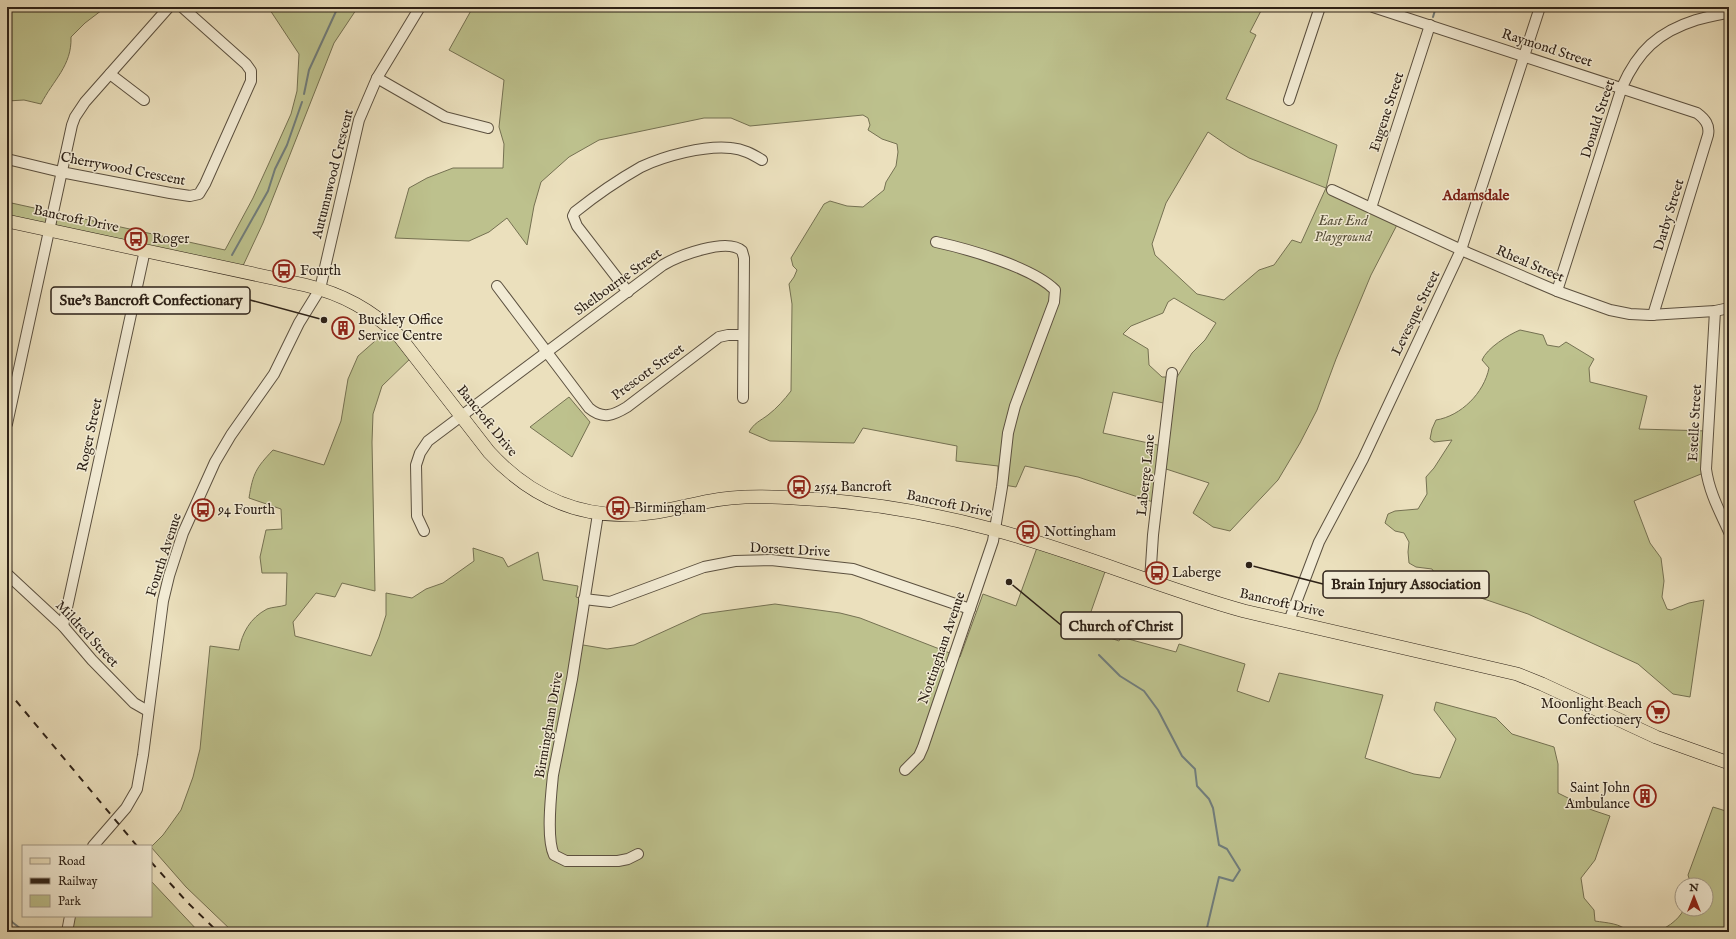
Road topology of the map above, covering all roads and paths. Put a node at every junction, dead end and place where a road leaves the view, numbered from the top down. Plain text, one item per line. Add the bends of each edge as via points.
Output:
1 (169, 7) edge
2 (182, 7) edge
3 (420, 7) edge
4 (1320, 7) edge
5 (1373, 7) edge
6 (1540, 7) edge
7 (1729, 13) edge
8 (1430, 25) junction
9 (1524, 56) junction
10 (110, 74) junction
11 (377, 78) junction
12 (1622, 88) junction
13 (144, 100) dead end
14 (1289, 100) dead end
15 (1708, 124) joint
16 (488, 128) dead end
17 (7, 159) edge
18 (762, 160) dead end
19 (61, 172) junction
20 (1332, 190) dead end
21 (1371, 208) junction
22 (7, 221) edge
23 (49, 230) junction
24 (936, 242) dead end
25 (145, 250) junction
26 (1461, 250) junction
27 (497, 286) dead end
28 (320, 290) junction
29 (1557, 291) junction
30 (628, 292) junction
31 (1729, 308) edge
32 (1715, 311) junction
33 (1653, 314) junction
34 (743, 335) junction
35 (547, 352) junction
36 (1172, 373) dead end
37 (743, 398) dead end
38 (462, 416) junction
39 (7, 424) edge
40 (598, 514) junction
41 (996, 530) junction
42 (424, 531) dead end
43 (1729, 532) edge
44 (7, 574) edge
45 (1150, 581) junction
46 (584, 599) junction
47 (970, 610) junction
48 (1289, 621) junction
49 (63, 626) junction
50 (148, 711) junction
51 (1729, 763) edge
52 (905, 770) dead end
53 (94, 845) edge
54 (638, 854) dead end
55 (70, 917) edge
56 (67, 932) edge

1 - 10 street
2 - 19 street, Cherrywood Crescent via 251,71 250,81 202,190 196,196 190,196
3 - 11 street, Autumnwood Crescent
4 - 14 street
5 - 8 street, Raymond Street
6 - 9 street, Levesque Street
7 - 12 street, Donald Street via 1684,23 1656,38 1639,57
8 - 9 street, Raymond Street
8 - 21 street, Eugene Street
9 - 12 street, Raymond Street
9 - 26 street, Levesque Street
10 - 13 street
10 - 19 street via 75,116
11 - 16 street via 445,117
11 - 28 street, Autumnwood Crescent via 360,120
12 - 15 street, Raymond Street via 1697,113
12 - 29 street, Donald Street
15 - 33 street, Darby Street via 1708,135
17 - 19 street, Cherrywood Crescent
18 - 30 street via 751,153 730,148 704,149 661,159 616,182 575,212 573,216 577,226
19 - 23 street
20 - 21 street, Rheal Street
21 - 26 street, Rheal Street
22 - 23 main road, Bancroft Drive
23 - 25 main road, Bancroft Drive
23 - 39 street
24 - 41 street, Nottingham Avenue via 983,254 1016,267 1047,282 1055,290 1054,302 1015,406 1008,433
25 - 28 main road, Bancroft Drive
25 - 49 street, Roger Street
26 - 29 street, Rheal Street
26 - 48 street, Levesque Street via 1362,459 1319,542
27 - 35 street
28 - 38 main road, Bancroft Drive via 363,307 390,328 408,346
28 - 50 street, Fourth Avenue via 299,323 274,374 215,462 183,533 163,601
29 - 33 street, Rheal Street via 1620,312
30 - 34 street, Shelbourne Street via 677,257 717,247 736,247 742,251 744,258
30 - 35 street, Shelbourne Street
31 - 32 street, Rheal Street
32 - 33 street, Rheal Street
32 - 43 street, Estelle Street via 1706,469 1714,499
34 - 35 street, Prescott Street via 719,337 627,406 608,416 596,414 589,408
34 - 37 street, Shelbourne Street
35 - 38 street, Shelbourne Street
36 - 45 street, Laberge Lane via 1156,504
38 - 40 main road, Bancroft Drive via 496,459 521,481 558,502
38 - 42 street, Shelbourne Street via 428,441 417,460 417,516
40 - 41 main road, Bancroft Drive via 636,515 731,498 783,498 878,506
40 - 46 street, Birmingham Drive
41 - 45 main road, Bancroft Drive
41 - 47 street, Nottingham Avenue
44 - 49 street, Mildred Street
45 - 48 main road, Bancroft Drive via 1220,605
46 - 47 street, Dorsett Drive via 610,602 704,567 735,561 771,560 853,569
46 - 54 street, Birmingham Drive via 572,679 553,775 550,846 554,855 566,861 618,861
47 - 52 street, Nottingham Avenue via 924,747
48 - 51 main road, Bancroft Drive via 1518,674 1656,737
49 - 50 street, Mildred Street via 134,703
50 - 53 street, Fourth Avenue via 137,789 126,808
55 - 56 street

